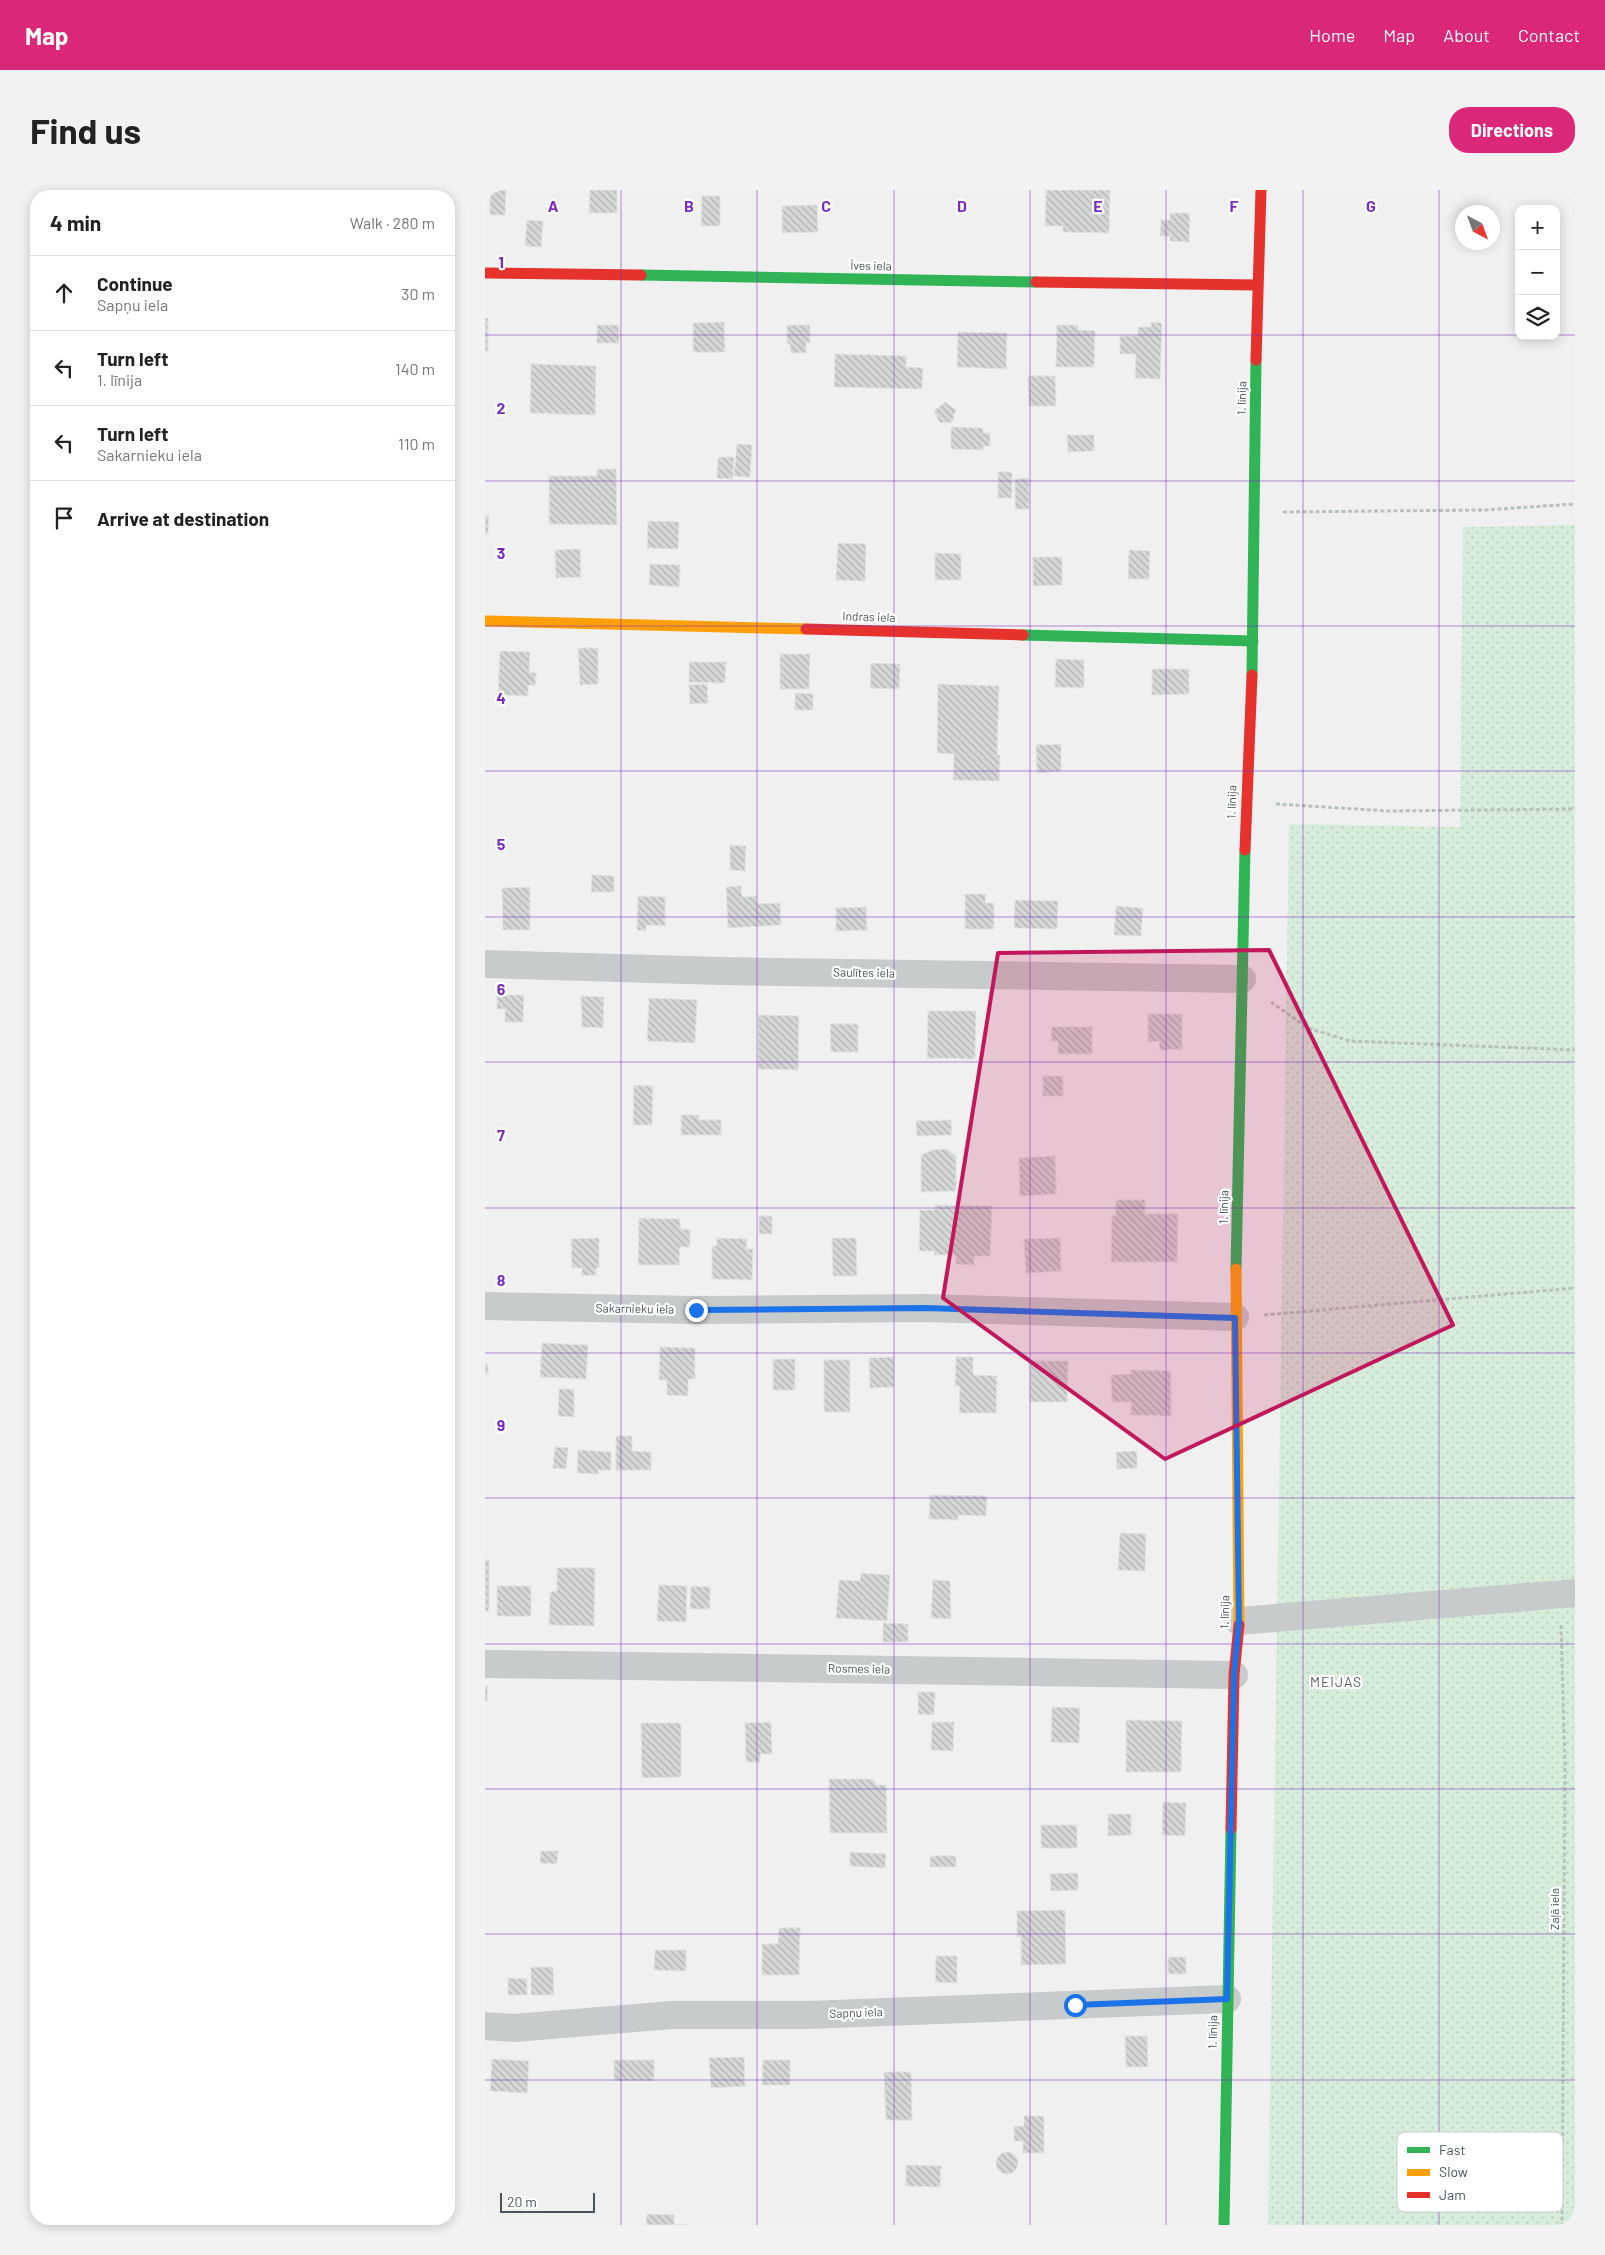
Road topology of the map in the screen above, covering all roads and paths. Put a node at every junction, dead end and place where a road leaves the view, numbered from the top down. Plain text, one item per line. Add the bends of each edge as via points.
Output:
1 (1261, 190) edge
2 (485, 274) edge
3 (1257, 285) junction
4 (1575, 504) edge
5 (1255, 512) junction
6 (485, 621) edge
7 (1253, 641) junction
8 (1246, 802) junction
9 (1575, 809) edge
10 (485, 964) edge
11 (1242, 988) junction
12 (1575, 1050) edge
13 (1575, 1288) edge
14 (485, 1306) edge
15 (1235, 1318) junction
16 (1568, 1594) edge
17 (1239, 1621) junction
18 (485, 1664) edge
19 (1234, 1675) junction
20 (1227, 1999) junction
21 (485, 2026) edge
22 (1563, 2132) edge
23 (1562, 2212) edge
24 (1224, 2225) edge
25 (1562, 2225) edge

1 - 3 street, 1. līnija
2 - 3 street, Īves iela
3 - 5 street, 1. līnija
4 - 5 path via 1484,510
5 - 7 street, 1. līnija
6 - 7 street, Indras iela
7 - 8 street, 1. līnija
8 - 9 path via 1388,811
8 - 11 street, 1. līnija
10 - 11 street, Saulītes iela
11 - 12 path via 1267,999 1308,1028 1350,1041
11 - 15 street, 1. līnija
13 - 15 path
14 - 15 street, Sakarnieku iela via 696,1310 925,1308
15 - 17 street, 1. līnija
16 - 17 street
16 - 22 path, Zaļā iela
17 - 19 street, 1. līnija
18 - 19 street, Rosmes iela
19 - 20 street, 1. līnija
20 - 21 street, Sapņu iela via 807,2015 672,2015 514,2028
20 - 24 street, 1. līnija
23 - 25 path, Zaļā iela

